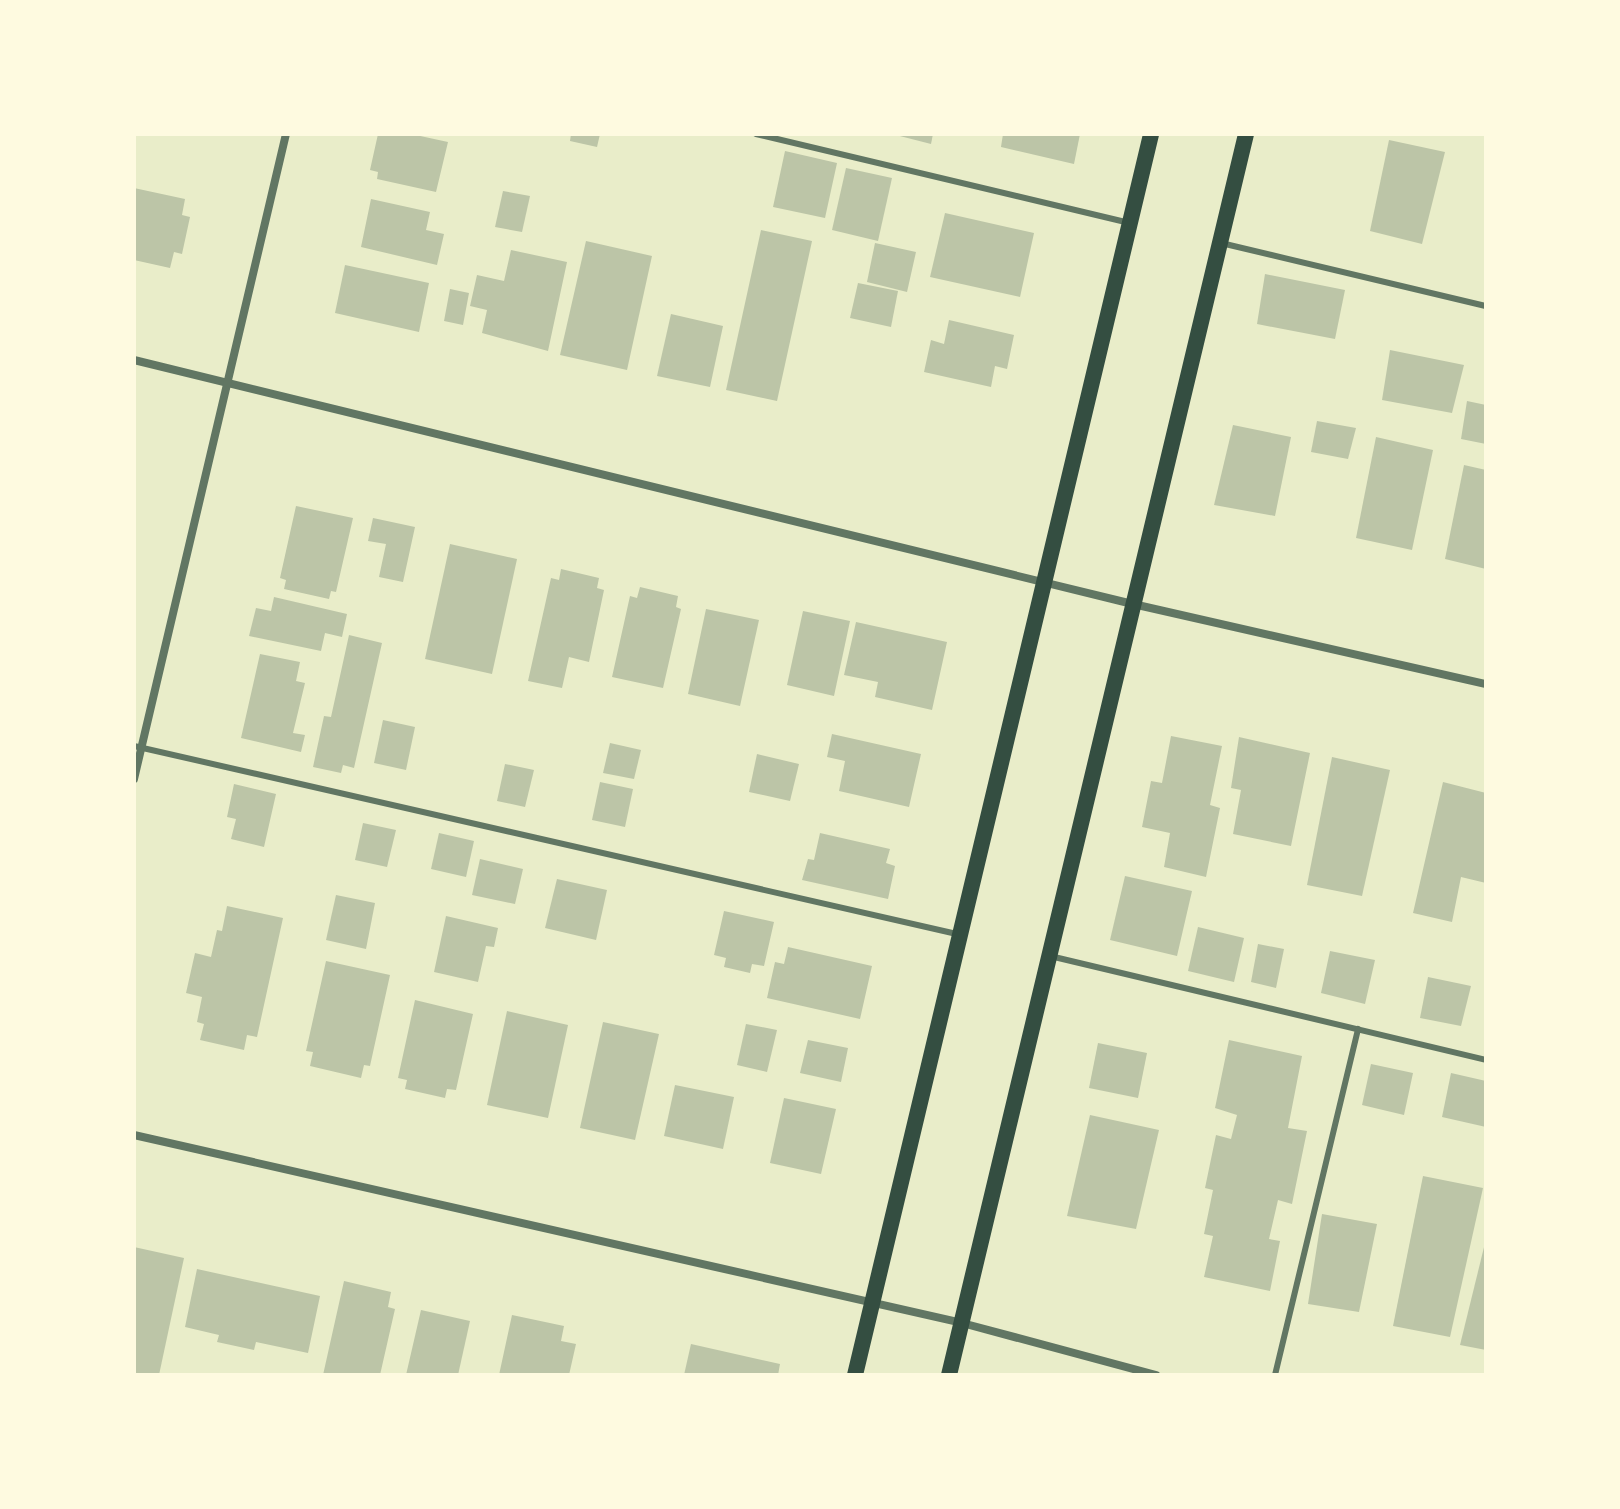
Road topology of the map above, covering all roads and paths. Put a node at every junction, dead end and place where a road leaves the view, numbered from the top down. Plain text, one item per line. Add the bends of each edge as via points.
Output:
1 (286, 134) edge
2 (756, 134) edge
3 (1151, 134) edge
4 (1246, 134) edge
5 (1129, 223) junction
6 (1220, 243) junction
7 (1486, 306) edge
8 (134, 360) edge
9 (228, 382) junction
10 (1043, 582) junction
11 (1133, 604) junction
12 (1486, 684) edge
13 (138, 747) edge
14 (134, 779) edge
15 (960, 935) junction
16 (1050, 956) junction
17 (1358, 1029) junction
18 (1486, 1060) edge
19 (134, 1135) edge
20 (873, 1303) junction
21 (962, 1323) junction
22 (855, 1375) edge
23 (949, 1375) edge
24 (1156, 1375) edge
25 (1275, 1375) edge

1 - 9 street
2 - 5 lane
3 - 5 main road
4 - 6 main road
5 - 10 main road
6 - 7 lane
6 - 11 main road
8 - 9 street
9 - 10 street
9 - 13 street
10 - 11 street
10 - 15 main road
11 - 12 street
11 - 16 main road
13 - 14 street
13 - 15 lane
15 - 20 main road
16 - 17 lane
16 - 21 main road
17 - 18 lane
17 - 25 lane
19 - 20 street
20 - 21 street
20 - 22 main road
21 - 23 main road
21 - 24 street

